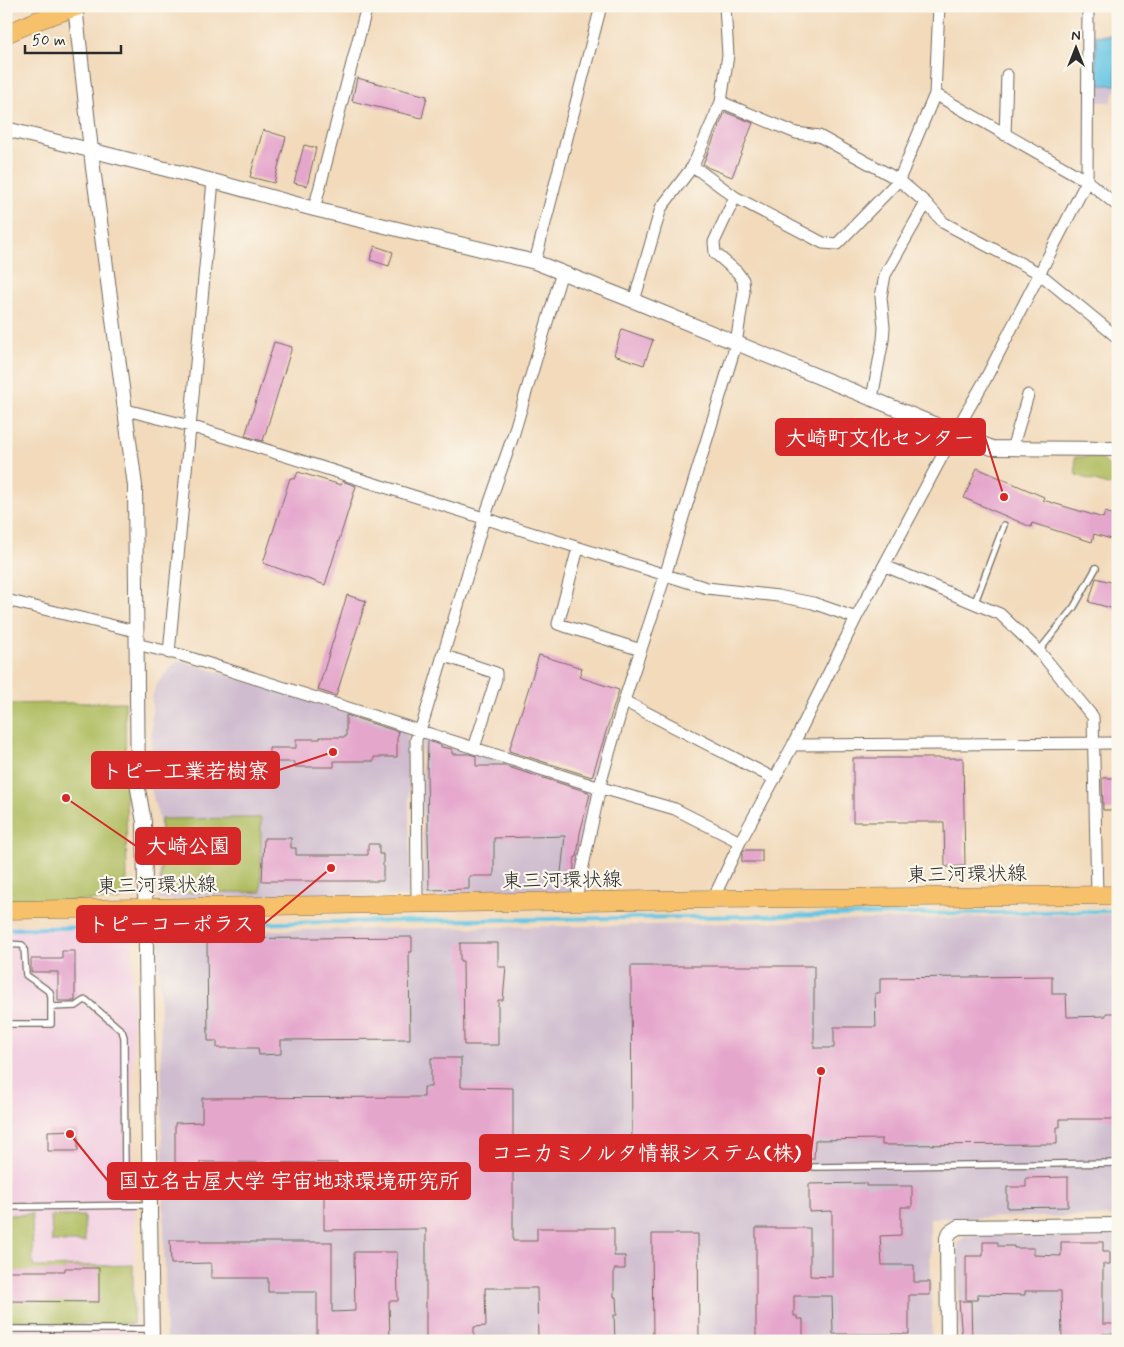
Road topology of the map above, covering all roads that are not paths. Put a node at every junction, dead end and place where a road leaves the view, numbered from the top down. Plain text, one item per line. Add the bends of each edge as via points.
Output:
1 (367, 6) edge
2 (601, 6) edge
3 (725, 6) edge
4 (939, 6) edge
5 (1088, 6) edge
6 (76, 7) edge
7 (6, 34) edge
8 (1007, 75) dead end
9 (935, 94) junction
10 (721, 102) junction
11 (6, 129) edge
12 (1005, 135) junction
13 (92, 151) junction
14 (694, 166) junction
15 (899, 180) junction
16 (213, 181) junction
17 (1087, 181) junction
18 (735, 197) junction
19 (926, 203) junction
20 (1118, 206) edge
21 (314, 208) junction
22 (535, 262) junction
23 (562, 272) junction
24 (1039, 273) junction
25 (634, 300) junction
26 (1118, 338) edge
27 (736, 344) junction
28 (1028, 395) dead end
29 (872, 398) junction
30 (126, 410) junction
31 (190, 426) junction
32 (954, 434) junction
33 (1118, 449) edge
34 (1012, 450) junction
35 (484, 519) junction
36 (1004, 525) dead end
37 (578, 548) junction
38 (884, 566) junction
39 (1096, 568) dead end
40 (665, 576) junction
41 (6, 600) edge
42 (975, 602) junction
43 (856, 618) junction
44 (136, 638) junction
45 (641, 650) junction
46 (1039, 651) junction
47 (169, 653) junction
48 (442, 655) junction
49 (624, 702) junction
50 (419, 730) junction
51 (1118, 743) edge
52 (792, 744) junction
53 (1093, 744) junction
54 (474, 748) junction
55 (775, 779) junction
56 (600, 787) junction
57 (740, 842) junction
58 (1097, 895) junction
59 (1118, 895) edge
60 (714, 899) junction
61 (575, 903) junction
62 (417, 905) junction
63 (146, 908) junction
64 (6, 910) edge
65 (6, 944) edge
66 (52, 1007) junction
67 (6, 1024) edge
68 (1118, 1163) edge
69 (814, 1167) dead end
70 (125, 1182) dead end
71 (149, 1205) junction
72 (6, 1207) edge
73 (1118, 1225) edge
74 (6, 1329) edge
75 (152, 1335) edge
76 (948, 1341) edge

1 - 21 street
2 - 22 street
3 - 10 street via 728,55
4 - 9 street
5 - 17 street
6 - 7 main road
6 - 13 street
8 - 12 street
9 - 12 street
9 - 15 street
10 - 14 street
10 - 15 street via 796,133 819,136
11 - 13 street
12 - 17 street
13 - 16 street
13 - 30 street
14 - 18 street
14 - 25 street via 661,208
15 - 18 street via 837,244 823,244
15 - 19 street
16 - 21 street
16 - 31 street
17 - 20 street
17 - 24 street
18 - 27 street via 714,242 715,253 743,280
19 - 24 street via 944,223
19 - 29 street via 885,275 881,297 883,340
21 - 22 street
22 - 23 street
23 - 25 street
23 - 35 street
24 - 26 street
24 - 32 street
25 - 27 street
27 - 29 street
27 - 40 street
28 - 34 street
29 - 32 street
30 - 31 street
30 - 44 street via 135,486
31 - 35 street
31 - 47 street
32 - 34 street via 992,448
32 - 38 street
33 - 34 street
35 - 37 street
35 - 48 street
36 - 42 lane
37 - 40 street
37 - 45 street via 558,624
38 - 42 street
38 - 43 street
39 - 46 lane via 1074,607
40 - 43 street via 707,588 813,603
40 - 45 street
41 - 44 street
42 - 46 street via 1000,614
43 - 52 street
44 - 47 street
44 - 63 street via 138,789 144,822
45 - 49 street
46 - 53 street via 1093,717
47 - 50 street
48 - 50 street
48 - 54 street via 496,673
49 - 55 street
49 - 56 street
50 - 54 street
50 - 62 street via 416,739
51 - 53 street
52 - 53 street
52 - 55 street
53 - 58 street
54 - 56 street
55 - 57 street
56 - 57 street via 675,809
56 - 61 street
57 - 60 street
58 - 59 main road, 東三河環状線
58 - 60 main road, 東三河環状線
60 - 61 main road, 東三河環状線
61 - 62 main road, 東三河環状線
62 - 63 main road, 東三河環状線
63 - 64 main road, 東三河環状線
63 - 71 street
65 - 66 lane via 24,947 26,976 50,992
66 - 67 lane via 51,1024
66 - 70 lane via 76,1006 86,1000 122,1032
68 - 69 lane
71 - 72 lane
71 - 75 street
73 - 76 street via 958,1228 950,1232 947,1238
74 - 75 lane

